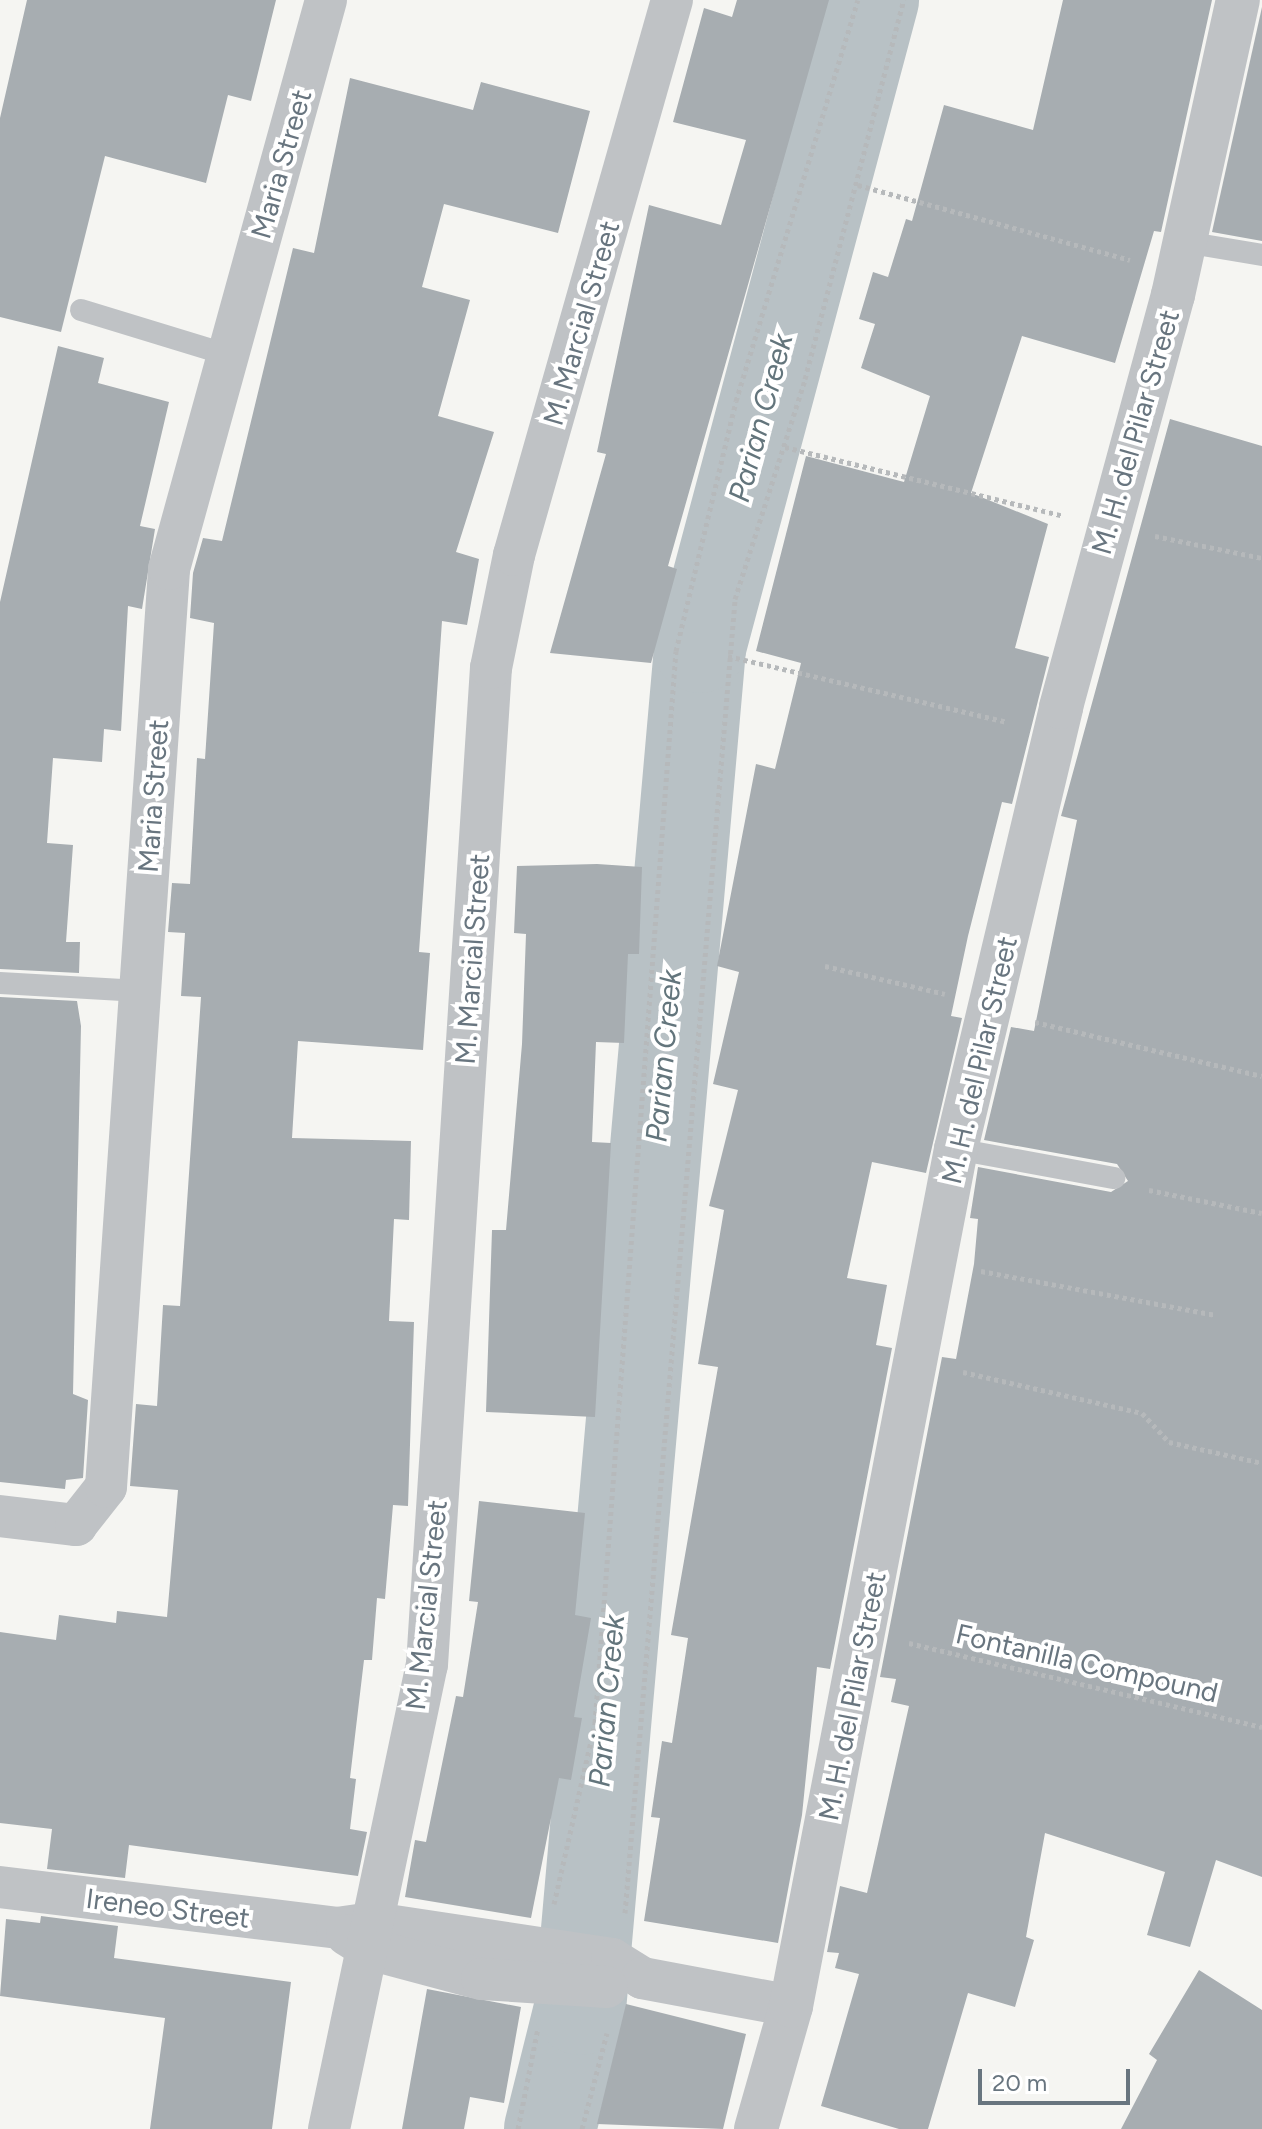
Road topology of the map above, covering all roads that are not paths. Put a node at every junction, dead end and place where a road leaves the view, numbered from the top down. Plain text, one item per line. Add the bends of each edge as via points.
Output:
1 (326, 0) edge
2 (672, 0) edge
3 (1238, 0) edge
4 (1262, 255) edge
5 (1181, 258) junction
6 (81, 310) dead end
7 (228, 355) junction
8 (0, 983) edge
9 (140, 991) junction
10 (956, 1149) junction
11 (1114, 1178) road end
12 (0, 1516) edge
13 (0, 1887) edge
14 (363, 1934) junction
15 (791, 2006) junction
16 (329, 2129) edge
17 (756, 2129) edge

1 - 7 street, Maria Street
2 - 14 street, M. Marcial Street via 514,555 491,668 427,1665
3 - 5 street, M. H. del Pilar Street
4 - 5 lane
5 - 10 street, M. H. del Pilar Street via 1107,527
6 - 7 lane
7 - 9 street, Maria Street via 169,569
8 - 9 lane
9 - 12 street, Maria Street via 106,1487 76,1525
10 - 11 lane
10 - 15 street, M. H. del Pilar Street
13 - 14 street, Ireneo Street
14 - 15 street, Ireneo Street
14 - 16 street, M. Marcial Street
15 - 17 street, M. H. del Pilar Street

